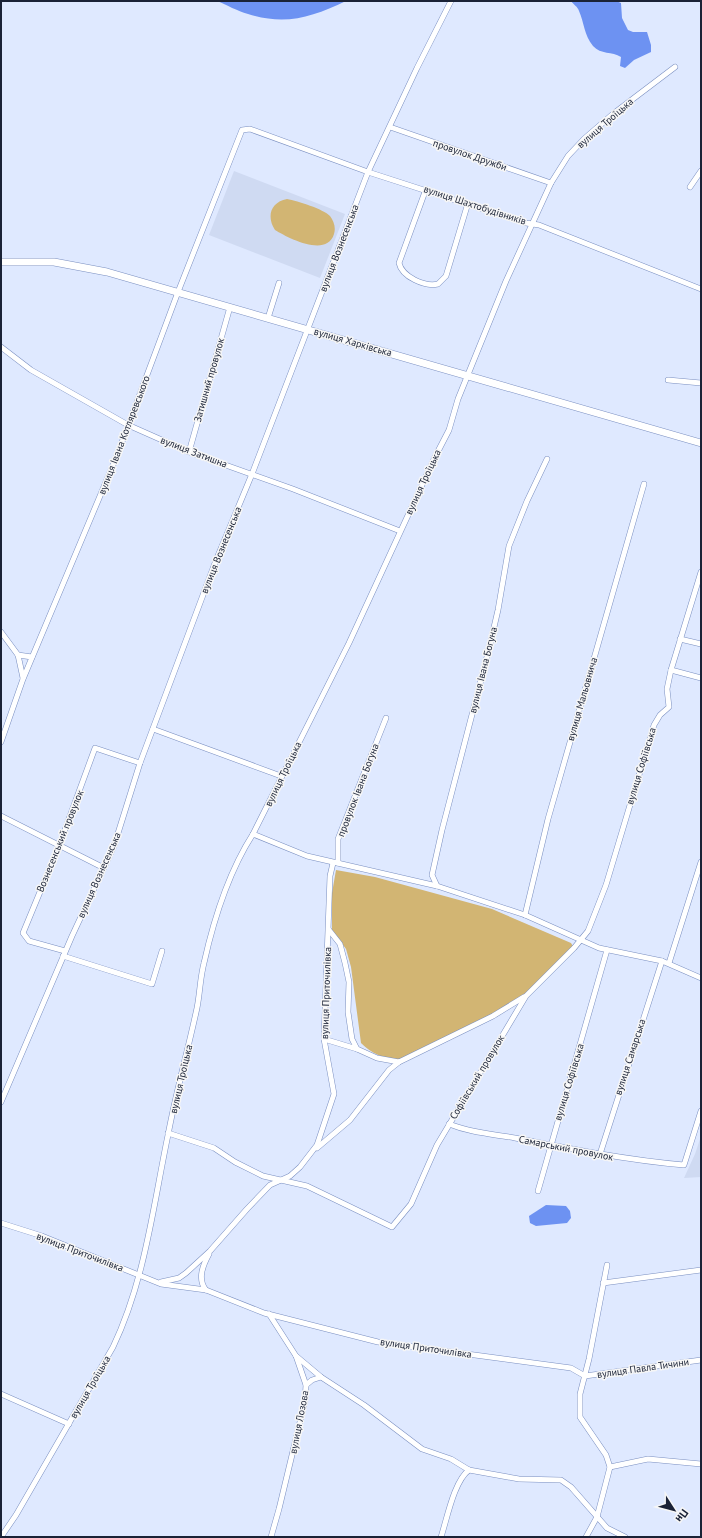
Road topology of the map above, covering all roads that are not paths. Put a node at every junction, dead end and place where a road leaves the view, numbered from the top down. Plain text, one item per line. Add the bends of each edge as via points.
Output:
1 (451, 1) edge
2 (675, 66) dead end
3 (390, 127) junction
4 (246, 128) joint
5 (701, 171) edge
6 (368, 172) junction
7 (551, 183) junction
8 (690, 187) dead end
9 (426, 189) junction
10 (468, 203) junction
11 (532, 224) junction
12 (1, 262) edge
13 (279, 283) dead end
14 (701, 289) edge
15 (178, 292) junction
16 (230, 307) junction
17 (268, 318) junction
18 (307, 329) junction
19 (1, 347) edge
20 (468, 376) junction
21 (668, 380) dead end
22 (701, 383) edge
23 (128, 425) junction
24 (701, 443) edge
25 (189, 452) junction
26 (547, 459) dead end
27 (252, 474) junction
28 (644, 484) dead end
29 (400, 532) junction
30 (701, 572) edge
31 (1, 632) edge
32 (680, 639) junction
33 (701, 644) edge
34 (18, 655) junction
35 (32, 657) junction
36 (671, 670) junction
37 (701, 678) edge
38 (23, 679) junction
39 (386, 718) dead end
40 (153, 729) junction
41 (1, 742) edge
42 (140, 763) junction
43 (281, 776) junction
44 (1, 816) edge
45 (253, 834) junction
46 (59, 846) junction
47 (701, 862) edge
48 (336, 863) junction
49 (104, 868) junction
50 (437, 886) junction
51 (525, 915) junction
52 (329, 930) junction
53 (582, 940) junction
54 (607, 950) junction
55 (162, 951) dead end
56 (64, 954) junction
57 (662, 960) junction
58 (669, 963) junction
59 (701, 978) edge
60 (526, 996) junction
61 (324, 1039) junction
62 (357, 1049) junction
63 (399, 1062) junction
64 (1, 1102) edge
65 (701, 1111) edge
66 (449, 1124) junction
67 (168, 1133) junction
68 (550, 1145) junction
69 (314, 1150) junction
70 (600, 1154) junction
71 (280, 1181) junction
72 (538, 1191) dead end
73 (1, 1223) edge
74 (210, 1251) junction
75 (607, 1265) dead end
76 (701, 1270) edge
77 (140, 1276) junction
78 (158, 1283) junction
79 (603, 1283) junction
80 (206, 1290) junction
81 (269, 1314) junction
82 (296, 1356) junction
83 (701, 1360) edge
84 (585, 1376) junction
85 (321, 1377) junction
86 (306, 1385) junction
87 (1, 1394) edge
88 (69, 1424) junction
89 (701, 1464) edge
90 (610, 1467) junction
91 (469, 1470) junction
92 (597, 1517) junction
93 (1, 1537) edge
94 (271, 1537) edge
95 (441, 1537) edge
96 (586, 1537) edge
97 (625, 1537) edge

1 - 3 street, вулиця Вознесенська
2 - 7 street, вулиця Троїцька via 584,139 568,156
3 - 6 street, вулиця Вознесенська
3 - 7 street, провулок Дружби
4 - 6 street, вулиця Шахтобудівників
4 - 15 street, вулиця Івана Котляревського via 240,133
5 - 8 street
6 - 9 street, вулиця Шахтобудівників
6 - 18 street, вулиця Вознесенська
7 - 11 street, вулиця Троїцька
9 - 10 street, вулиця Шахтобудівників
9 - 10 street via 398,263 407,275 427,284 438,284 446,276
10 - 11 street, вулиця Шахтобудівників
11 - 14 street, вулиця Шахтобудівників
11 - 20 street, вулиця Троїцька
12 - 15 street, вулиця Харківська via 33,261 77,266
13 - 17 street
15 - 16 street, вулиця Харківська
15 - 23 street, вулиця Івана Котляревського
16 - 17 street, вулиця Харківська
16 - 25 street, Затишний провулок
17 - 18 street, вулиця Харківська
18 - 20 street, вулиця Харківська
18 - 27 street, вулиця Вознесенська
19 - 23 street, вулиця Затишна via 31,370
20 - 24 street, вулиця Харківська
20 - 29 street, вулиця Троїцька via 454,407 449,430
21 - 22 street
23 - 25 street, вулиця Затишна
23 - 35 street, вулиця Івана Котляревського
25 - 27 street, вулиця Затишна
26 - 50 street, вулиця Івана Богуна via 509,546 493,632 432,875
27 - 29 street, вулиця Затишна
27 - 40 street, вулиця Вознесенська via 215,563
28 - 51 street, вулиця Мальовнича via 548,819
29 - 43 street, вулиця Троїцька via 349,643
30 - 32 street, вулиця Софіївська
31 - 34 street
32 - 33 street
32 - 36 street, вулиця Софіївська
34 - 35 street
34 - 38 street
35 - 38 street, вулиця Івана Котляревського
36 - 37 street
36 - 53 street, вулиця Софіївська via 667,689 669,707 654,725 606,885
38 - 41 street, вулиця Івана Котляревського
39 - 48 street, провулок Івана Богуна via 338,839
40 - 42 street, вулиця Вознесенська
40 - 43 street
42 - 46 street, Вознесенський провулок via 95,748
42 - 49 street, вулиця Вознесенська via 121,827
43 - 45 street, вулиця Троїцька
44 - 46 street
45 - 48 street via 307,856
45 - 67 street, вулиця Троїцька via 233,870 212,930
46 - 49 street
46 - 56 street, Вознесенський провулок via 23,933 29,941
47 - 58 street
48 - 50 street
48 - 52 street, вулиця Приточилівка via 330,876
49 - 56 street, вулиця Вознесенська
50 - 51 street
51 - 53 street
52 - 61 street, вулиця Приточилівка
52 - 62 street via 340,944 345,963 349,982 349,1026
53 - 54 street
53 - 60 street, Софіївський провулок
54 - 57 street
54 - 68 street, вулиця Софіївська
55 - 56 street, Вознесенський провулок via 152,984
56 - 64 street, вулиця Вознесенська
57 - 58 street
57 - 70 street, вулиця Самарська
58 - 59 street
60 - 63 street via 494,1016
60 - 66 street, Софіївський провулок
61 - 62 street
61 - 69 street, вулиця Приточилівка via 334,1094
62 - 63 street via 377,1058
63 - 69 street via 389,1070 350,1120
65 - 70 street, Самарський провулок via 684,1165
66 - 68 street, Самарський провулок via 485,1134
66 - 71 street, Софіївський провулок via 436,1145 413,1200 392,1227 307,1186
67 - 71 street via 214,1148 263,1176
67 - 77 street, вулиця Троїцька
68 - 70 street, Самарський провулок
68 - 72 street, вулиця Софіївська
69 - 71 street, вулиця Приточилівка via 293,1174
71 - 74 street, вулиця Приточилівка via 270,1185
73 - 77 street, вулиця Приточилівка via 42,1236
74 - 78 street, вулиця Приточилівка via 182,1276
74 - 80 street via 201,1277
75 - 79 street
76 - 79 street
77 - 78 street, вулиця Приточилівка
77 - 88 street, вулиця Троїцька via 121,1331
78 - 80 street, вулиця Приточилівка
79 - 84 street
80 - 81 street, вулиця Приточилівка
81 - 82 street, вулиця Лозова
81 - 84 street, вулиця Приточилівка via 378,1342 572,1368
82 - 85 street
82 - 86 street, вулиця Лозова
83 - 84 street, вулиця Павла Тичини
84 - 90 street via 580,1394 580,1417 606,1455
85 - 86 street via 316,1377
85 - 91 street via 364,1405 422,1449 451,1459
86 - 94 street, вулиця Лозова via 305,1401
87 - 88 street
88 - 93 street, вулиця Троїцька
89 - 90 street via 648,1459
90 - 92 street
91 - 92 street via 519,1479 561,1480 571,1487
91 - 95 street via 457,1486
92 - 96 street
92 - 97 street via 607,1528

